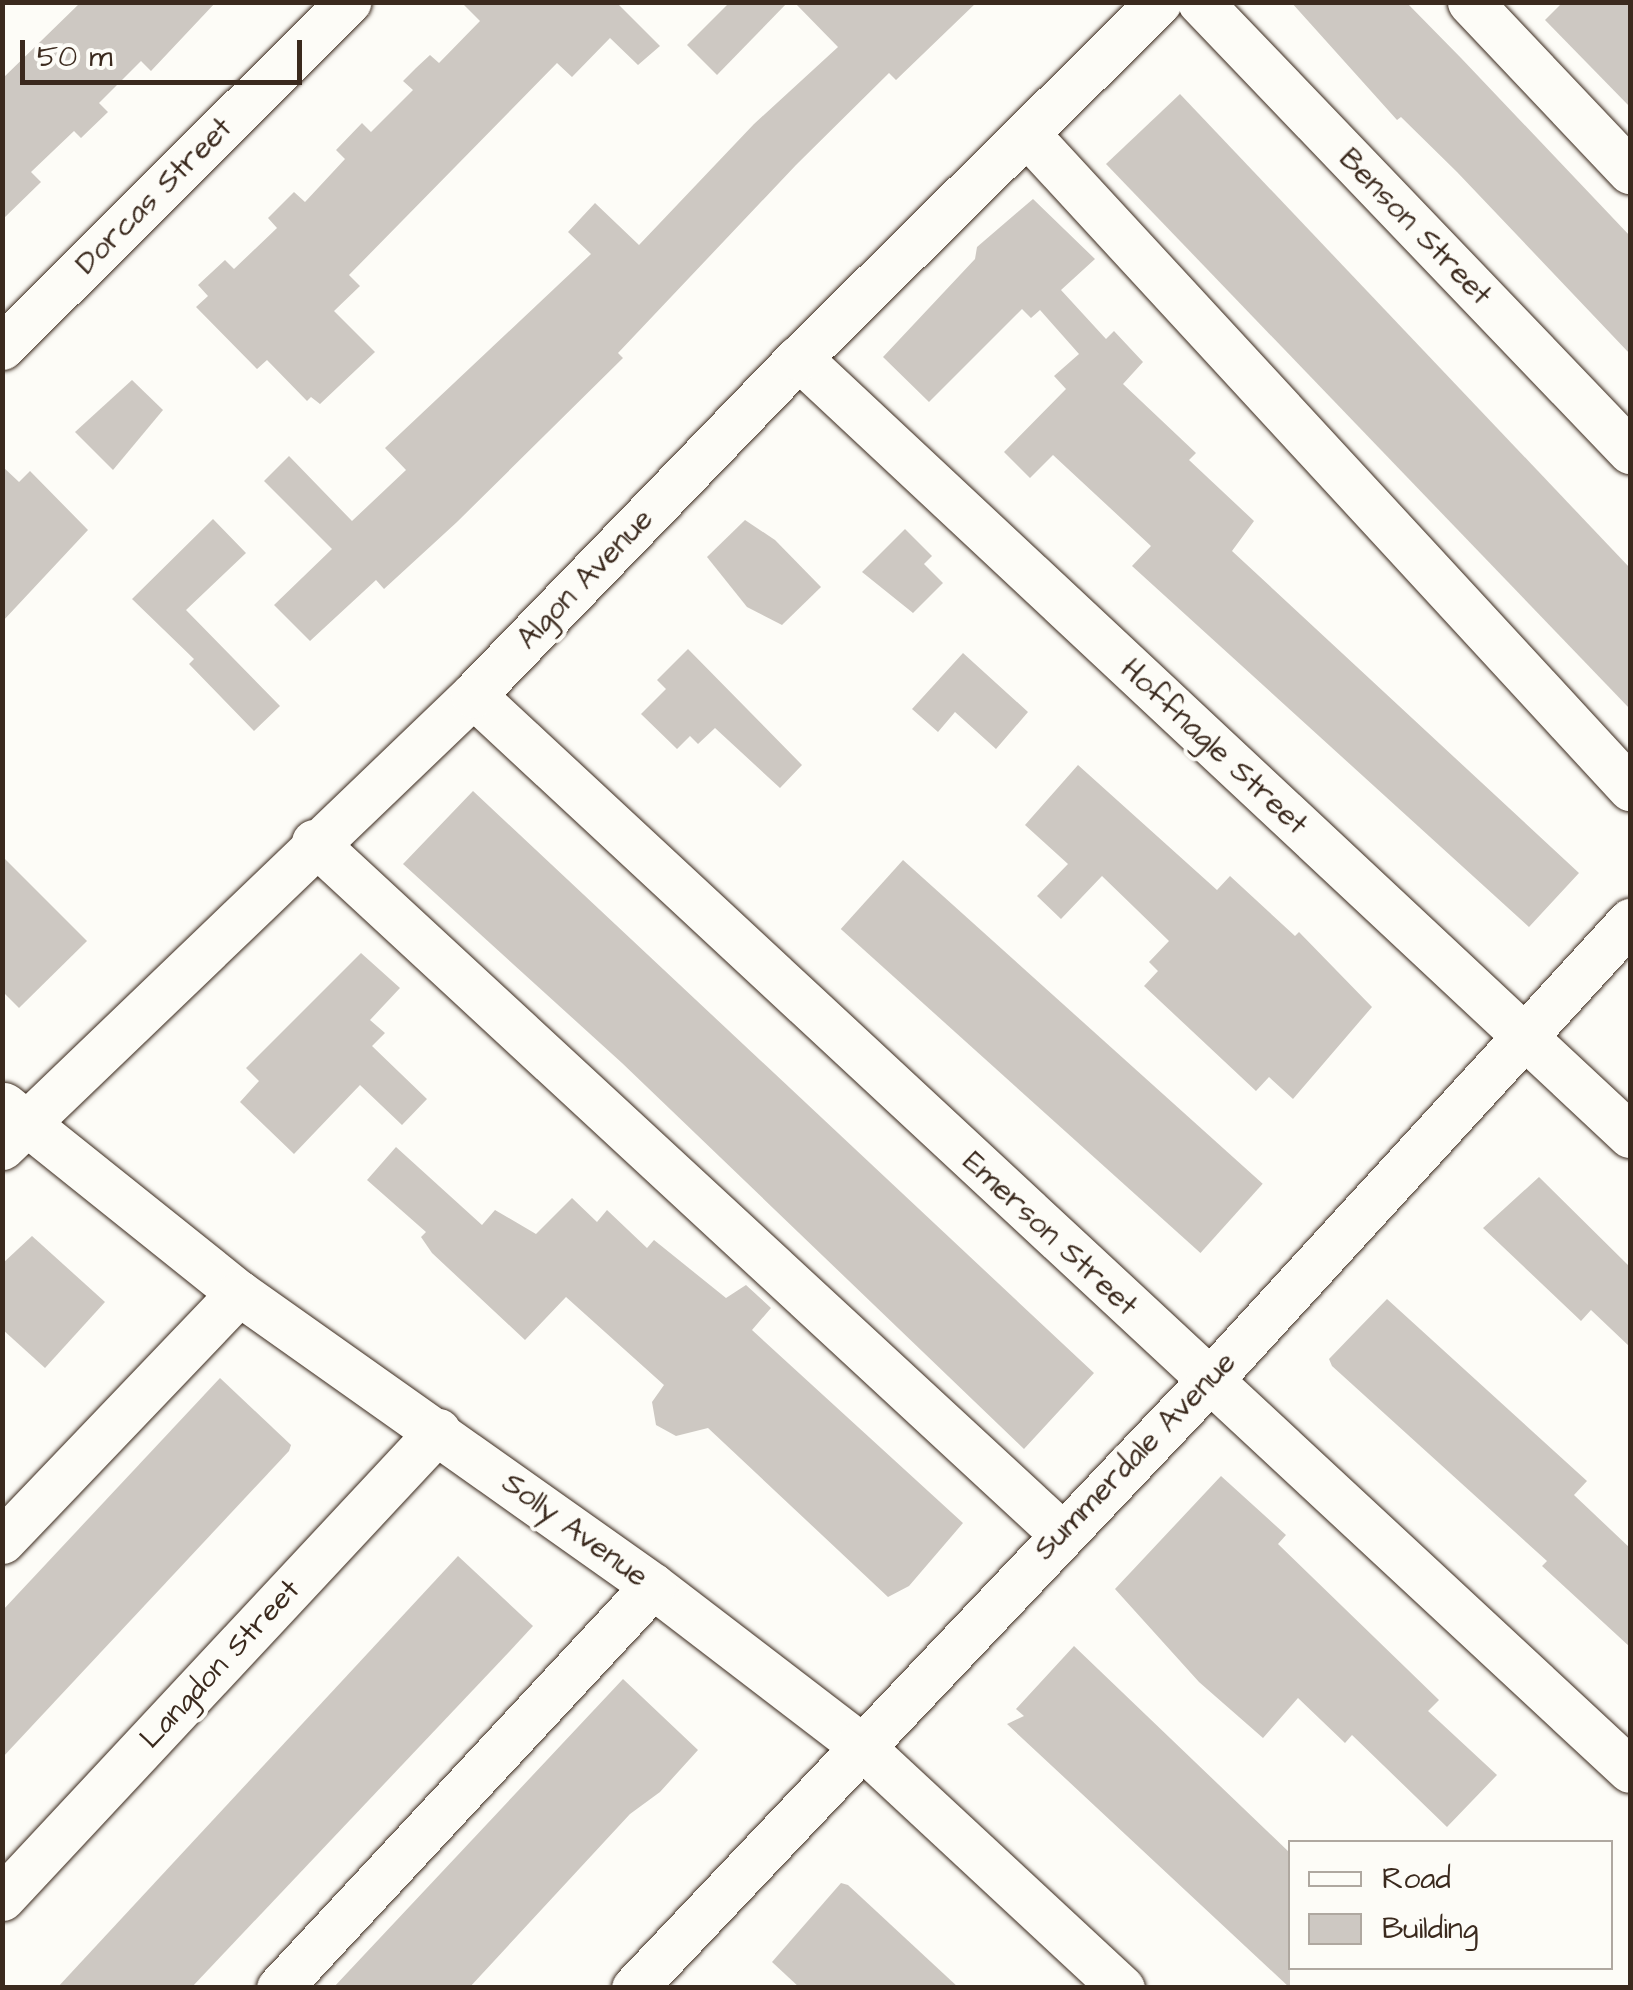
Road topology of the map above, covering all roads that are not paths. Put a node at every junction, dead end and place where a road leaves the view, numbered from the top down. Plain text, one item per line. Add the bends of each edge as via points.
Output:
1 (348, 2) edge
2 (1158, 2) edge
3 (1200, 2) edge
4 (1470, 2) edge
5 (1027, 134) junction
6 (1630, 170) edge
7 (2, 347) edge
8 (799, 358) junction
9 (1630, 451) edge
10 (473, 696) junction
11 (1630, 788) edge
12 (314, 842) junction
13 (1630, 921) edge
14 (1523, 1035) junction
15 (10, 1126) edge
16 (1630, 1135) edge
17 (239, 1292) junction
18 (1208, 1381) junction
19 (438, 1431) junction
20 (1061, 1534) junction
21 (2, 1542) edge
22 (653, 1586) junction
23 (860, 1744) junction
24 (1630, 1770) edge
25 (2, 1898) edge
26 (278, 1988) edge
27 (634, 1988) edge
28 (1122, 1988) edge

1 - 7 street, Dorcas Street
2 - 5 street, Algon Avenue
3 - 9 street, Benson Street
4 - 6 street
5 - 8 street, Algon Avenue
5 - 11 street
8 - 10 street, Algon Avenue
8 - 14 street, Hoffnagle Street
10 - 12 street, Algon Avenue
10 - 18 street, Emerson Street
12 - 15 street, Algon Avenue
12 - 20 street
13 - 14 street, Summerdale Avenue
14 - 16 street, Hoffnagle Street
14 - 18 street, Summerdale Avenue
15 - 17 street, Solly Avenue
17 - 19 street, Solly Avenue
17 - 21 street
18 - 20 street, Summerdale Avenue
18 - 24 street, Emerson Street
19 - 22 street, Solly Avenue
19 - 25 street, Langdon Street
20 - 23 street, Summerdale Avenue
22 - 23 street, Solly Avenue
22 - 26 street
23 - 27 street, Summerdale Avenue
23 - 28 street, Solly Avenue

